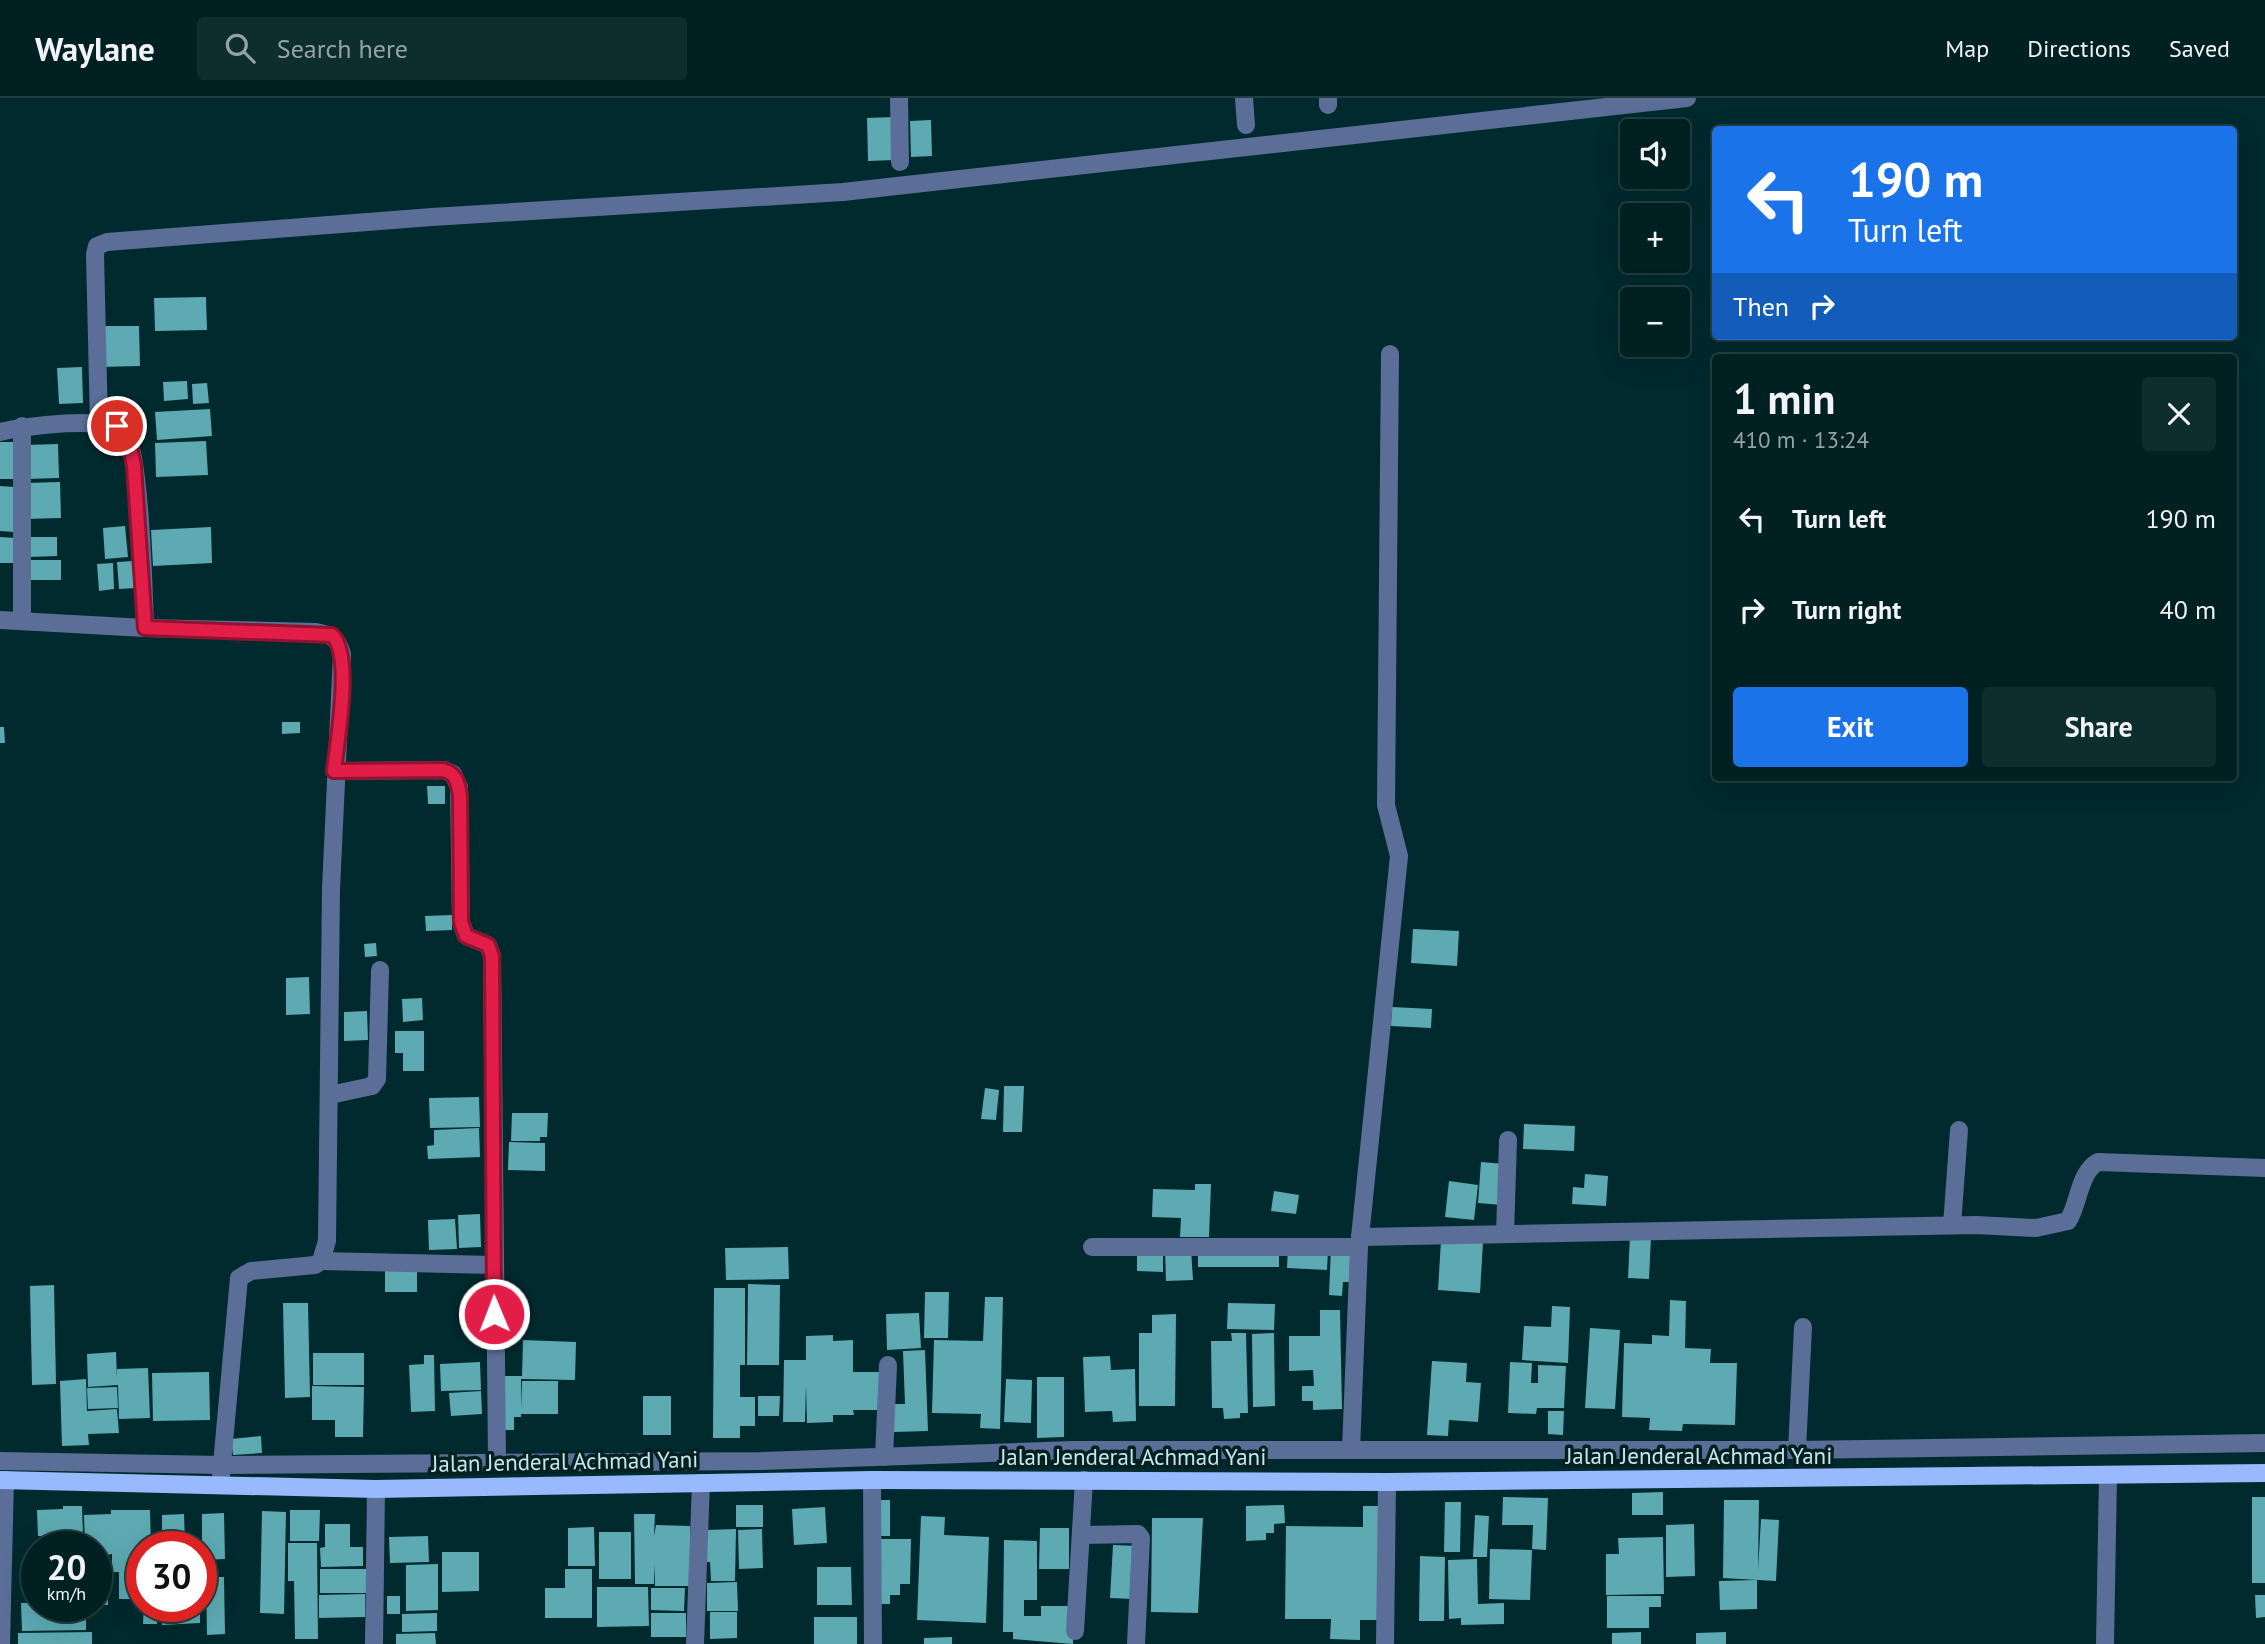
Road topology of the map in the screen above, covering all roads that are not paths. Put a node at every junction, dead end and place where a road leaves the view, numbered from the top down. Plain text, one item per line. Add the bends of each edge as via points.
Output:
1 (899, 98) edge
2 (1244, 98) edge
3 (1687, 98) edge
4 (1246, 125) dead end
5 (900, 162) dead end
6 (1390, 354) dead end
7 (99, 425) junction
8 (22, 426) junction
9 (0, 432) edge
10 (0, 620) edge
11 (22, 620) junction
12 (145, 628) junction
13 (334, 771) junction
14 (380, 970) dead end
15 (330, 1095) junction
16 (1959, 1130) dead end
17 (1508, 1140) dead end
18 (2265, 1168) edge
19 (1952, 1225) junction
20 (1505, 1234) junction
21 (1360, 1242) junction
22 (1092, 1247) dead end
23 (321, 1261) junction
24 (493, 1265) junction
25 (1803, 1327) dead end
26 (888, 1366) dead end
27 (2265, 1444) edge
28 (1351, 1450) junction
29 (1797, 1450) junction
30 (884, 1457) junction
31 (0, 1461) edge
32 (497, 1461) junction
33 (221, 1465) junction
34 (2265, 1473) edge
35 (2108, 1476) junction
36 (2, 1480) edge
37 (872, 1480) junction
38 (1084, 1480) junction
39 (1387, 1482) junction
40 (701, 1483) junction
41 (220, 1485) junction
42 (376, 1489) junction
43 (1082, 1535) junction
44 (1075, 1631) dead end
45 (1, 1644) edge
46 (374, 1644) edge
47 (695, 1644) edge
48 (873, 1644) edge
49 (1136, 1644) edge
50 (1385, 1644) edge
51 (2105, 1644) edge

1 - 5 street
2 - 4 street
3 - 7 street via 843,192 107,242 97,246 95,254
6 - 21 street via 1386,805 1399,856
7 - 8 street
7 - 12 street via 117,426 128,436
8 - 9 street
8 - 11 street
10 - 11 street
11 - 12 street
12 - 13 street via 332,635 342,654
13 - 15 street
13 - 24 street via 443,770 453,774 459,787 461,922 466,936 488,945 492,956
14 - 15 street via 377,1079 372,1086
15 - 23 street via 329,1226
16 - 19 street
17 - 20 street
18 - 19 street via 2098,1162 2088,1171 2068,1221 2036,1227
19 - 20 street
20 - 21 street
21 - 22 street
21 - 28 street
23 - 24 street
23 - 33 street via 307,1267 251,1271 239,1278
24 - 32 street
25 - 29 street
26 - 30 street
27 - 29 street
28 - 29 street
28 - 30 street via 1073,1450
30 - 32 street
31 - 33 street
32 - 33 street
33 - 41 street
34 - 35 main road, Jalan Jenderal Achmad Yani
35 - 39 main road, Jalan Jenderal Achmad Yani
35 - 51 street
36 - 41 main road, Jalan Jenderal Achmad Yani
36 - 45 street
37 - 38 main road, Jalan Jenderal Achmad Yani
37 - 40 main road, Jalan Jenderal Achmad Yani
37 - 48 street
38 - 39 main road, Jalan Jenderal Achmad Yani
38 - 43 street
39 - 50 street
40 - 42 main road, Jalan Jenderal Achmad Yani
40 - 47 street
41 - 42 main road, Jalan Jenderal Achmad Yani
42 - 46 street
43 - 44 street
43 - 49 street via 1138,1534 1141,1538

